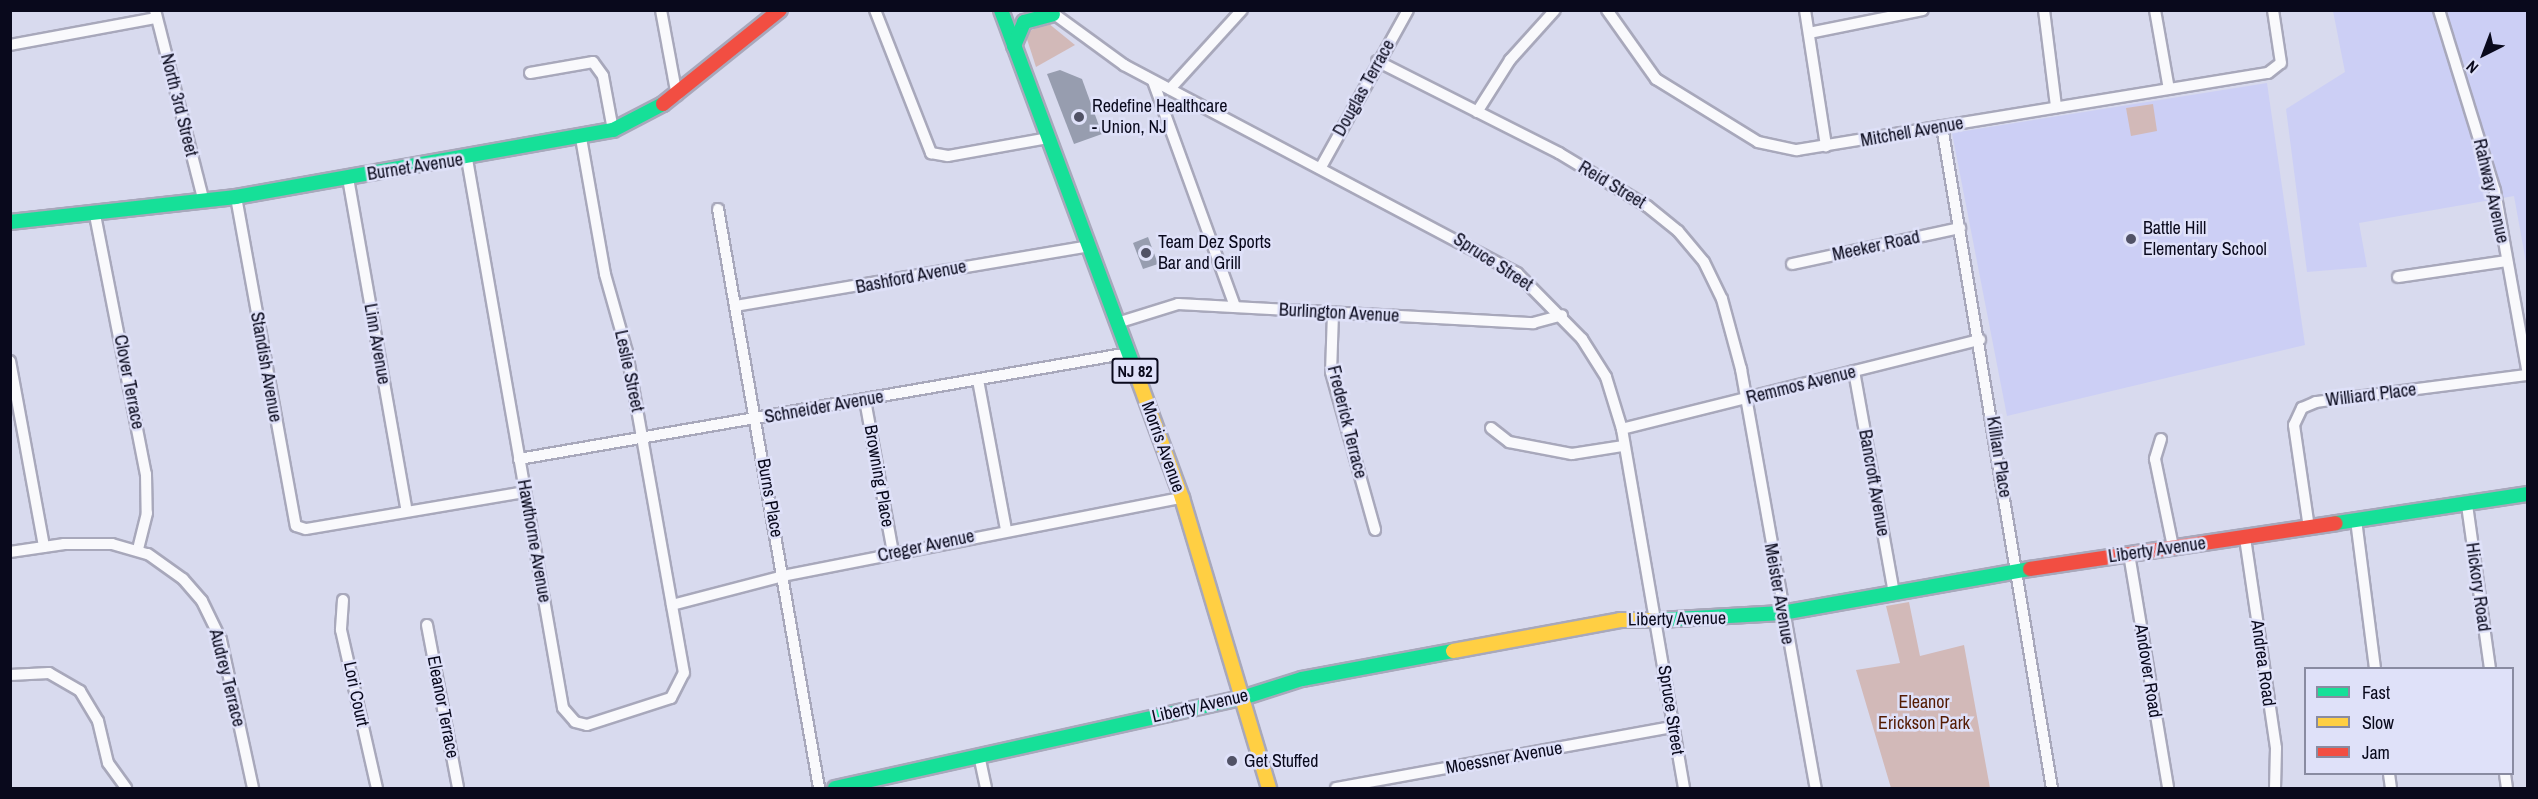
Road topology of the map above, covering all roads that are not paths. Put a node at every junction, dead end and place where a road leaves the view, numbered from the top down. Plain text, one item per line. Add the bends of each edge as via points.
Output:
1 (661, 10) edge
2 (780, 10) edge
3 (875, 10) edge
4 (1001, 10) edge
5 (1242, 10) edge
6 (1408, 10) edge
7 (1555, 10) edge
8 (1607, 10) edge
9 (1805, 10) edge
10 (1923, 10) edge
11 (2044, 10) edge
12 (2155, 10) edge
13 (2273, 10) edge
14 (2439, 10) edge
15 (1051, 12) edge
16 (156, 14) edge
17 (1809, 33) junction
18 (10, 45) edge
19 (1014, 46) junction
20 (1377, 61) junction
21 (530, 73) dead end
22 (1153, 81) junction
23 (1170, 89) junction
24 (2169, 89) junction
25 (676, 96) junction
26 (2056, 107) junction
27 (1477, 112) junction
28 (1942, 126) junction
29 (613, 130) junction
30 (581, 138) junction
31 (1048, 138) junction
32 (1826, 146) junction
33 (466, 159) junction
34 (1321, 167) junction
35 (348, 178) junction
36 (236, 197) junction
37 (203, 199) junction
38 (718, 209) dead end
39 (95, 215) junction
40 (10, 222) edge
41 (1960, 228) junction
42 (1088, 246) junction
43 (2507, 261) junction
44 (1792, 264) dead end
45 (2398, 277) dead end
46 (735, 306) junction
47 (1235, 306) junction
48 (1334, 313) junction
49 (1562, 315) junction
50 (1117, 324) junction
51 (1980, 340) junction
52 (1128, 353) junction
53 (10, 361) edge
54 (1854, 371) junction
55 (2527, 375) edge
56 (978, 380) junction
57 (865, 399) junction
58 (1744, 400) junction
59 (756, 418) junction
60 (1491, 428) dead end
61 (1622, 429) junction
62 (642, 440) junction
63 (2162, 440) dead end
64 (1623, 446) junction
65 (519, 459) junction
66 (525, 492) junction
67 (2528, 494) edge
68 (1182, 498) junction
69 (2467, 505) junction
70 (407, 511) junction
71 (2356, 520) junction
72 (2309, 528) junction
73 (1006, 530) junction
74 (1375, 530) dead end
75 (2245, 538) junction
76 (44, 547) junction
77 (2173, 547) junction
78 (138, 550) junction
79 (10, 552) edge
80 (893, 553) junction
81 (2129, 554) junction
82 (2018, 571) junction
83 (783, 576) junction
84 (1894, 594) junction
85 (343, 600) dead end
86 (672, 605) junction
87 (1782, 613) junction
88 (1658, 618) junction
89 (427, 625) dead end
90 (2375, 667) edge
91 (2490, 667) edge
92 (10, 675) edge
93 (1242, 698) junction
94 (1672, 727) junction
95 (979, 755) junction
96 (126, 789) edge
97 (253, 789) edge
98 (376, 789) edge
99 (458, 789) edge
100 (819, 789) edge
101 (835, 789) edge
102 (986, 789) edge
103 (1269, 789) edge
104 (1336, 789) edge
105 (1684, 789) edge
106 (1816, 789) edge
107 (2052, 789) edge
108 (2168, 789) edge
109 (2275, 789) edge

1 - 25 street
2 - 25 street, Burnet Avenue
3 - 31 street via 931,153
4 - 19 street, Morris Avenue / NJ 82
5 - 23 street
6 - 20 street, Douglas Terrace
7 - 27 street via 1516,52
8 - 32 street, Mitchell Avenue via 1638,59 1679,95 1758,142 1797,150
9 - 17 street
10 - 17 street
11 - 26 street
12 - 24 street
13 - 24 street, Mitchell Avenue via 2281,63 2268,72
14 - 43 street, Rahway Avenue via 2487,159
15 - 19 street via 1029,19 1017,31
15 - 22 street, Spruce Street via 1102,52
16 - 18 street
16 - 37 street, North 3rd Street
17 - 32 street
19 - 31 street, Morris Avenue / NJ 82
20 - 27 street, Reid Street
20 - 34 street, Douglas Terrace
21 - 29 street via 584,61 596,65 603,76
22 - 23 street, Spruce Street
22 - 47 street
23 - 34 street, Spruce Street
24 - 26 street, Mitchell Avenue
25 - 29 street, Burnet Avenue
26 - 28 street, Mitchell Avenue
27 - 58 street, Reid Street via 1559,153 1647,206 1678,231 1704,262 1722,299
28 - 32 street, Mitchell Avenue
28 - 41 street, Killian Place
29 - 30 street, Burnet Avenue
30 - 33 street, Burnet Avenue
30 - 62 street, Leslie Street via 605,274 627,352
31 - 42 street, Morris Avenue / NJ 82
33 - 35 street, Burnet Avenue
33 - 65 street, Hawthorne Avenue
34 - 49 street, Spruce Street via 1517,273
35 - 36 street, Burnet Avenue
35 - 70 street, Linn Avenue
36 - 37 street, Burnet Avenue
36 - 70 street, Standish Avenue via 296,526 306,529
37 - 39 street, Burnet Avenue
38 - 46 street, Burns Place
39 - 40 street, Burnet Avenue
39 - 78 street, Clover Terrace via 146,474 147,513
41 - 44 street, Meeker Road
41 - 51 street, Killian Place
42 - 46 street, Bashford Avenue
42 - 50 street, Morris Avenue / NJ 82
43 - 45 street
43 - 55 street, Rahway Avenue
46 - 59 street, Burns Place
47 - 48 street, Burlington Avenue
47 - 50 street, Burlington Avenue via 1178,304
48 - 49 street, Burlington Avenue via 1533,323
48 - 74 street, Frederick Terrace via 1330,372
49 - 61 street, Spruce Street via 1606,377
50 - 52 street, Morris Avenue / NJ 82
51 - 54 street, Remmos Avenue
51 - 82 street, Killian Place
52 - 56 street, Schneider Avenue
52 - 68 street, Morris Avenue / NJ 82
53 - 76 street
54 - 58 street, Remmos Avenue
54 - 84 street, Bancroft Avenue
55 - 72 street, Williard Place via 2302,408 2294,425
56 - 57 street, Schneider Avenue
56 - 73 street
57 - 59 street, Schneider Avenue
57 - 80 street, Browning Place
58 - 61 street, Remmos Avenue
58 - 87 street, Meister Avenue
59 - 62 street, Schneider Avenue
59 - 83 street, Burns Place
60 - 64 street via 1509,442 1572,454
61 - 64 street, Spruce Street
62 - 65 street, Schneider Avenue
62 - 86 street, Leslie Street
63 - 77 street via 2156,459
64 - 88 street, Spruce Street
65 - 66 street, Hawthorne Avenue
66 - 70 street
66 - 86 street, Hawthorne Avenue via 563,708 570,718 587,725 663,703 679,690 684,673
67 - 69 street, Liberty Avenue
68 - 73 street, Creger Avenue
68 - 93 street, Morris Avenue / NJ 82
69 - 71 street, Liberty Avenue
69 - 91 street, Hickory Road
71 - 72 street, Liberty Avenue
71 - 90 street
72 - 75 street, Liberty Avenue
73 - 80 street, Creger Avenue
75 - 77 street, Liberty Avenue
75 - 109 street, Andrea Road via 2276,748
76 - 78 street, Audrey Terrace via 97,542
76 - 79 street, Audrey Terrace
77 - 81 street, Liberty Avenue
78 - 97 street, Audrey Terrace via 183,579 210,613 221,640
80 - 83 street, Creger Avenue
81 - 82 street, Liberty Avenue
81 - 108 street, Andover Road
82 - 84 street, Liberty Avenue
82 - 107 street, Killian Place
83 - 86 street, Creger Avenue
83 - 100 street, Burns Place
84 - 87 street, Liberty Avenue
85 - 98 street, Lori Court via 342,630
87 - 88 street, Liberty Avenue via 1719,620
87 - 106 street, Meister Avenue
88 - 93 street, Liberty Avenue via 1620,620 1302,679
88 - 94 street, Spruce Street
89 - 99 street, Eleanor Terrace
92 - 96 street via 49,673 80,691 98,721 108,763
93 - 95 street, Liberty Avenue
93 - 103 street, Morris Avenue / NJ 82
94 - 104 street, Moessner Avenue
94 - 105 street, Spruce Street
95 - 101 street, Liberty Avenue
95 - 102 street

